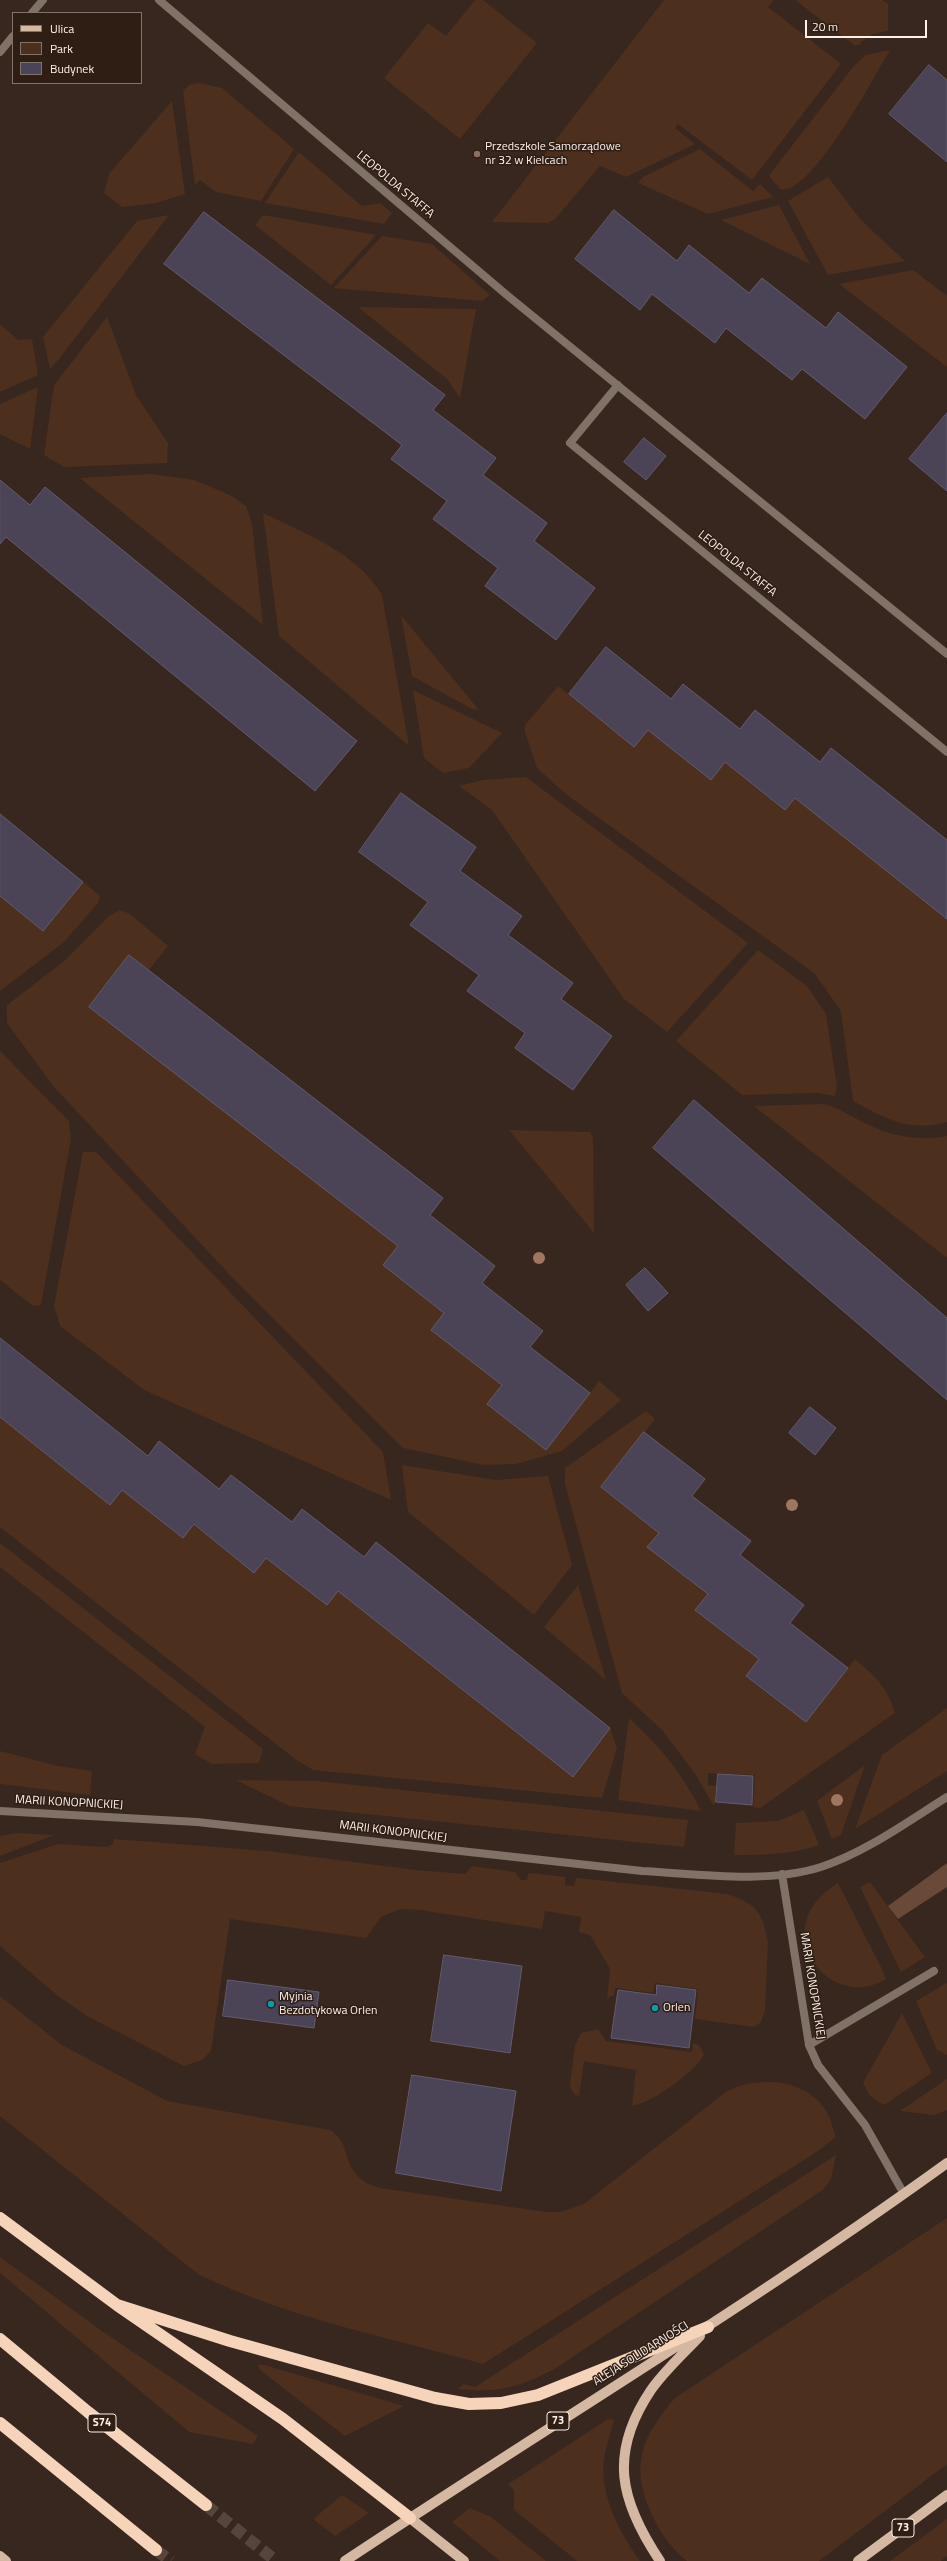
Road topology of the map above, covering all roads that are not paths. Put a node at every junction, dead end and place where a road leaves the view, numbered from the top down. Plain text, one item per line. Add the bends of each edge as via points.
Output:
1 (43, 0) edge
2 (158, 0) edge
3 (33, 12) edge
4 (12, 37) edge
5 (0, 52) edge
6 (618, 385) junction
7 (947, 654) edge
8 (947, 752) edge
9 (947, 1798) edge
10 (0, 1812) edge
11 (782, 1874) junction
12 (934, 1971) dead end
13 (809, 2045) junction
14 (947, 2163) edge
15 (904, 2194) junction
16 (0, 2218) edge
17 (117, 2305) junction
18 (708, 2327) junction
19 (0, 2338) edge
20 (0, 2423) edge
21 (947, 2494) edge
22 (206, 2505) tunnel mouth
23 (410, 2518) junction
24 (156, 2550) tunnel mouth
25 (0, 2556) edge
26 (6, 2561) edge
27 (345, 2561) edge
28 (464, 2561) edge
29 (660, 2561) edge
30 (858, 2561) edge

1 - 3 street
2 - 6 street, LEOPOLDA STAFFA via 434,234
4 - 5 street
6 - 7 street, LEOPOLDA STAFFA
6 - 8 street, LEOPOLDA STAFFA via 570,442
9 - 11 street, MARII KONOPNICKIEJ via 839,1860 820,1867
10 - 11 street, MARII KONOPNICKIEJ via 197,1822 705,1876
11 - 13 street, MARII KONOPNICKIEJ
12 - 13 street
13 - 15 street, MARII KONOPNICKIEJ via 818,2065 865,2126
14 - 15 main road, ALEJA SOLIDARNOŚCI / 73
15 - 18 main road, ALEJA SOLIDARNOŚCI / 73
16 - 17 highway
17 - 18 highway via 230,2341 435,2398 469,2404 501,2402 538,2395
17 - 23 highway via 283,2419
18 - 23 main road, ALEJA SOLIDARNOŚCI / 73
18 - 29 main road via 651,2390 634,2420 624,2450 624,2480 629,2504 640,2530
19 - 22 highway, S74 via 88,2412
20 - 24 highway
21 - 30 main road, 73
23 - 27 main road, ALEJA SOLIDARNOŚCI / 73
23 - 28 main road
25 - 26 main road

